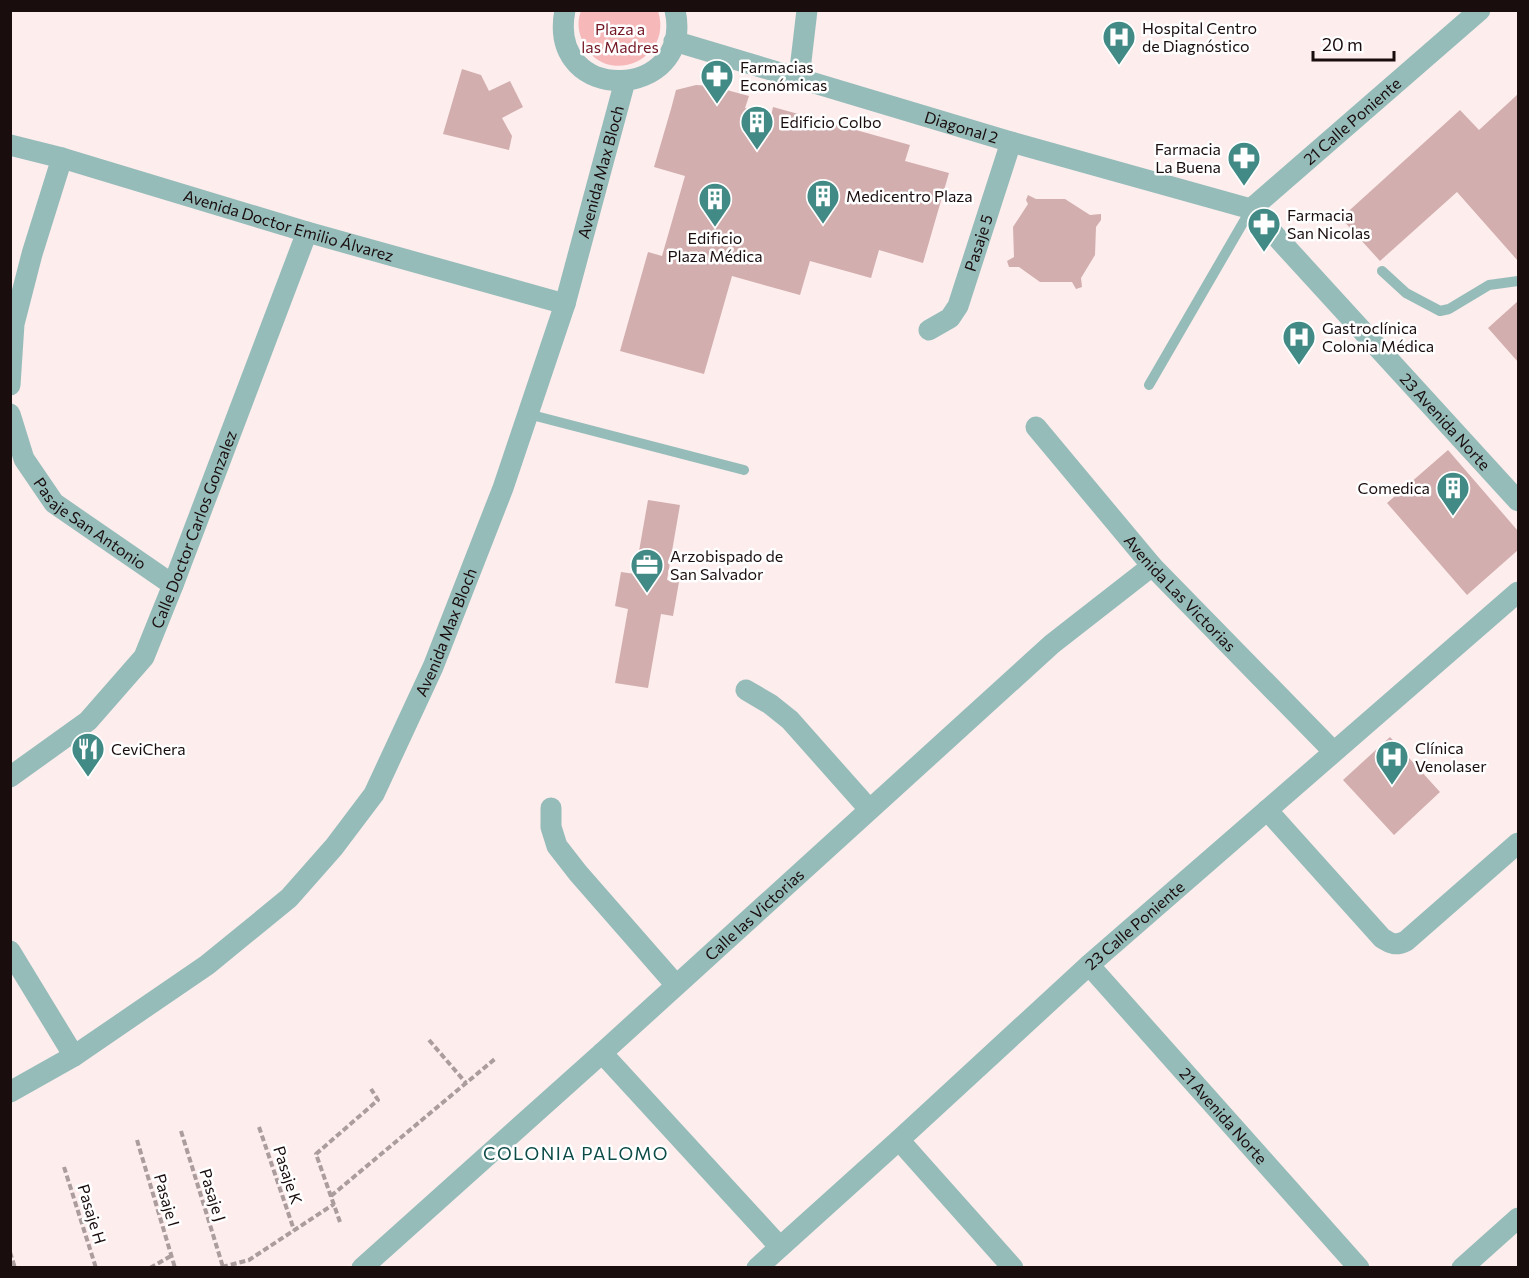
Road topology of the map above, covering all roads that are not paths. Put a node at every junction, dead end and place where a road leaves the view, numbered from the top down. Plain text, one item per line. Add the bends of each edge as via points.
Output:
1 (675, 10) edge
2 (807, 10) edge
3 (1480, 10) edge
4 (563, 11) edge
5 (674, 41) junction
6 (799, 78) junction
7 (625, 81) junction
8 (1011, 142) junction
9 (10, 145) edge
10 (62, 158) junction
11 (1251, 209) junction
12 (307, 232) junction
13 (1382, 271) dead end
14 (1518, 281) edge
15 (565, 304) junction
16 (929, 330) dead end
17 (10, 385) edge
18 (1149, 385) dead end
19 (10, 414) edge
20 (528, 414) junction
21 (1036, 427) dead end
22 (744, 470) dead end
23 (1518, 501) edge
24 (1152, 566) junction
25 (173, 585) junction
26 (1518, 592) edge
27 (746, 690) dead end
28 (1333, 751) junction
29 (10, 777) edge
30 (551, 808) dead end
31 (870, 809) junction
32 (1267, 810) junction
33 (1518, 843) edge
34 (10, 951) edge
35 (1089, 965) junction
36 (676, 985) junction
37 (602, 1053) junction
38 (74, 1056) junction
39 (10, 1092) edge
40 (899, 1140) junction
41 (1518, 1218) edge
42 (780, 1247) junction
43 (362, 1268) edge
44 (757, 1268) edge
45 (1013, 1268) edge
46 (1359, 1268) edge
47 (1462, 1268) edge

1 - 5 street
2 - 6 street
3 - 11 street, 21 Calle Poniente
4 - 7 street via 565,41 580,66 596,77
5 - 6 street, Diagonal 2
5 - 7 street via 659,66 643,77
6 - 8 street, Diagonal 2
7 - 15 street, Avenida Max Bloch
8 - 11 street, Diagonal 2
8 - 16 street, Pasaje 5 via 958,306 950,318
9 - 10 street, Avenida Doctor Emilio Álvarez
10 - 12 street, Avenida Doctor Emilio Álvarez
10 - 17 street via 14,324
11 - 18 lane
11 - 23 street, 23 Avenida Norte
12 - 15 street, Avenida Doctor Emilio Álvarez
12 - 25 street, Calle Doctor Carlos Gonzalez
13 - 14 lane via 1406,293 1440,311 1489,285
15 - 20 street, Avenida Max Bloch
19 - 25 street, Pasaje San Antonio via 24,459 54,502
20 - 22 lane
20 - 38 street, Avenida Max Bloch via 434,667 374,794 289,898 207,965
21 - 24 street, Avenida Las Victorias
24 - 28 street, Avenida Las Victorias
24 - 31 street, Calle las Victorias via 1052,644
25 - 29 street, Calle Doctor Carlos Gonzalez via 144,657 88,721
26 - 28 street, 23 Calle Poniente
27 - 31 street via 790,720
28 - 32 street, 23 Calle Poniente
30 - 36 street via 557,846
31 - 36 street, Calle las Victorias
32 - 33 street via 1390,944 1406,941
32 - 35 street, 23 Calle Poniente
34 - 38 street
35 - 40 street, 23 Calle Poniente
35 - 46 street, 21 Avenida Norte
36 - 37 street, Calle las Victorias
37 - 42 street
37 - 43 street, Calle las Victorias
38 - 39 street
40 - 42 street, 23 Calle Poniente
40 - 45 street
41 - 47 street
42 - 44 street, 23 Calle Poniente

